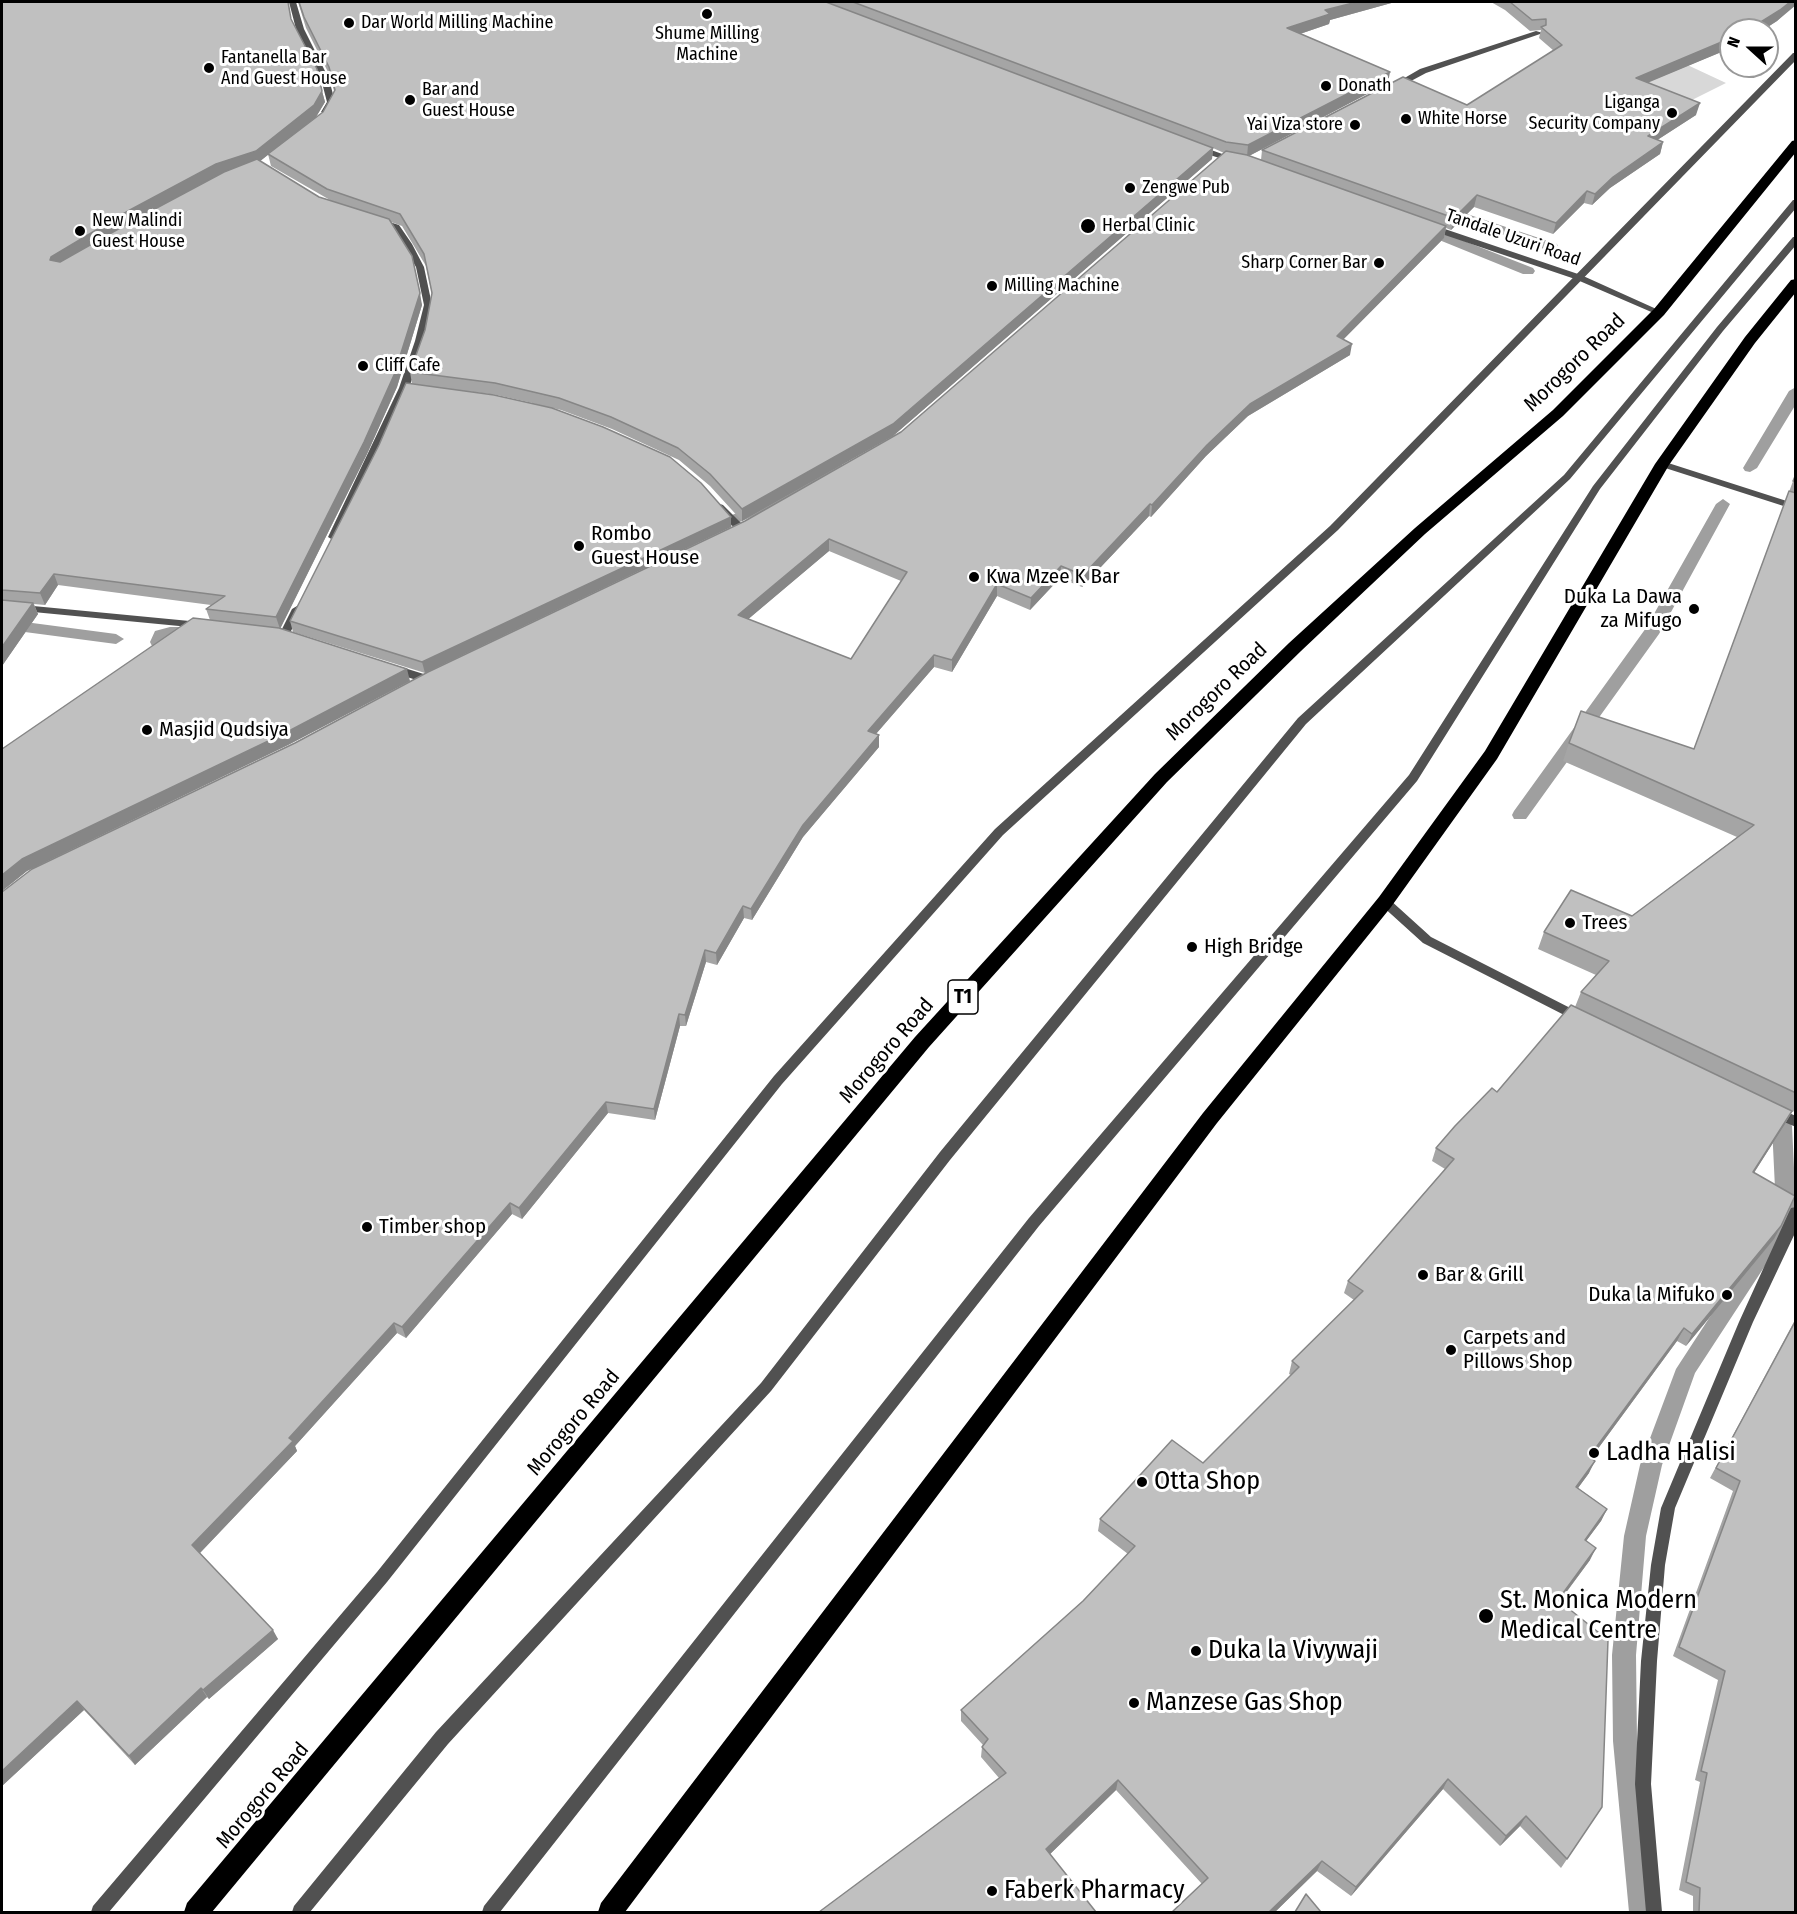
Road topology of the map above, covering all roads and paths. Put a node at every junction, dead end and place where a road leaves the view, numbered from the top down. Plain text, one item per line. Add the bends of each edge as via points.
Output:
1 (292, 2) edge
2 (1539, 33) edge
3 (1796, 55) edge
4 (1383, 92) edge
5 (321, 119) edge
6 (1796, 144) edge
7 (1189, 145) edge
8 (1222, 157) junction
9 (1248, 162) edge
10 (1213, 165) edge
11 (1796, 202) edge
12 (366, 217) edge
13 (1415, 222) edge
14 (1796, 239) edge
15 (1578, 277) junction
16 (1796, 283) edge
17 (1659, 312) junction
18 (404, 388) junction
19 (416, 390) edge
20 (1662, 464) junction
21 (712, 497) edge
22 (1796, 507) edge
23 (751, 524) edge
24 (741, 529) junction
25 (730, 534) edge
26 (326, 550) edge
27 (300, 603) edge
28 (2, 606) edge
29 (216, 627) edge
30 (284, 635) edge
31 (382, 665) edge
32 (436, 674) edge
33 (1385, 902) junction
34 (1585, 1020) edge
35 (1766, 1107) edge
36 (1796, 1122) edge
37 (1796, 1212) edge
38 (99, 1912) edge
39 (196, 1912) edge
40 (300, 1912) edge
41 (490, 1912) edge
42 (610, 1912) edge
43 (1654, 1912) edge

1 - 5 street via 331,102
2 - 4 street via 1423,71
3 - 15 street
6 - 17 highway, Morogoro Road / T1
7 - 8 street
8 - 9 street
8 - 10 street
11 - 40 street via 1567,477 1302,721 945,1156 766,1387 442,1738
12 - 18 street via 396,227 420,267 428,305
13 - 15 street, Tandale Uzuri Road
14 - 41 street via 1596,488 1413,778 1034,1222
15 - 17 street, Tandale Uzuri Road
15 - 38 street via 1334,528 999,832 778,1080 382,1577
16 - 20 highway via 1750,340
17 - 39 highway, Morogoro Road / T1 via 1558,413 1420,531 1161,778 922,1042
18 - 19 street
18 - 26 street
20 - 22 street
20 - 33 highway via 1491,755
21 - 24 street
23 - 24 street
24 - 25 street
27 - 30 street
28 - 29 street
31 - 32 street via 421,681
33 - 34 street via 1427,940
33 - 42 highway via 1210,1118
35 - 36 street
37 - 43 street via 1668,1508 1652,1629 1643,1784

